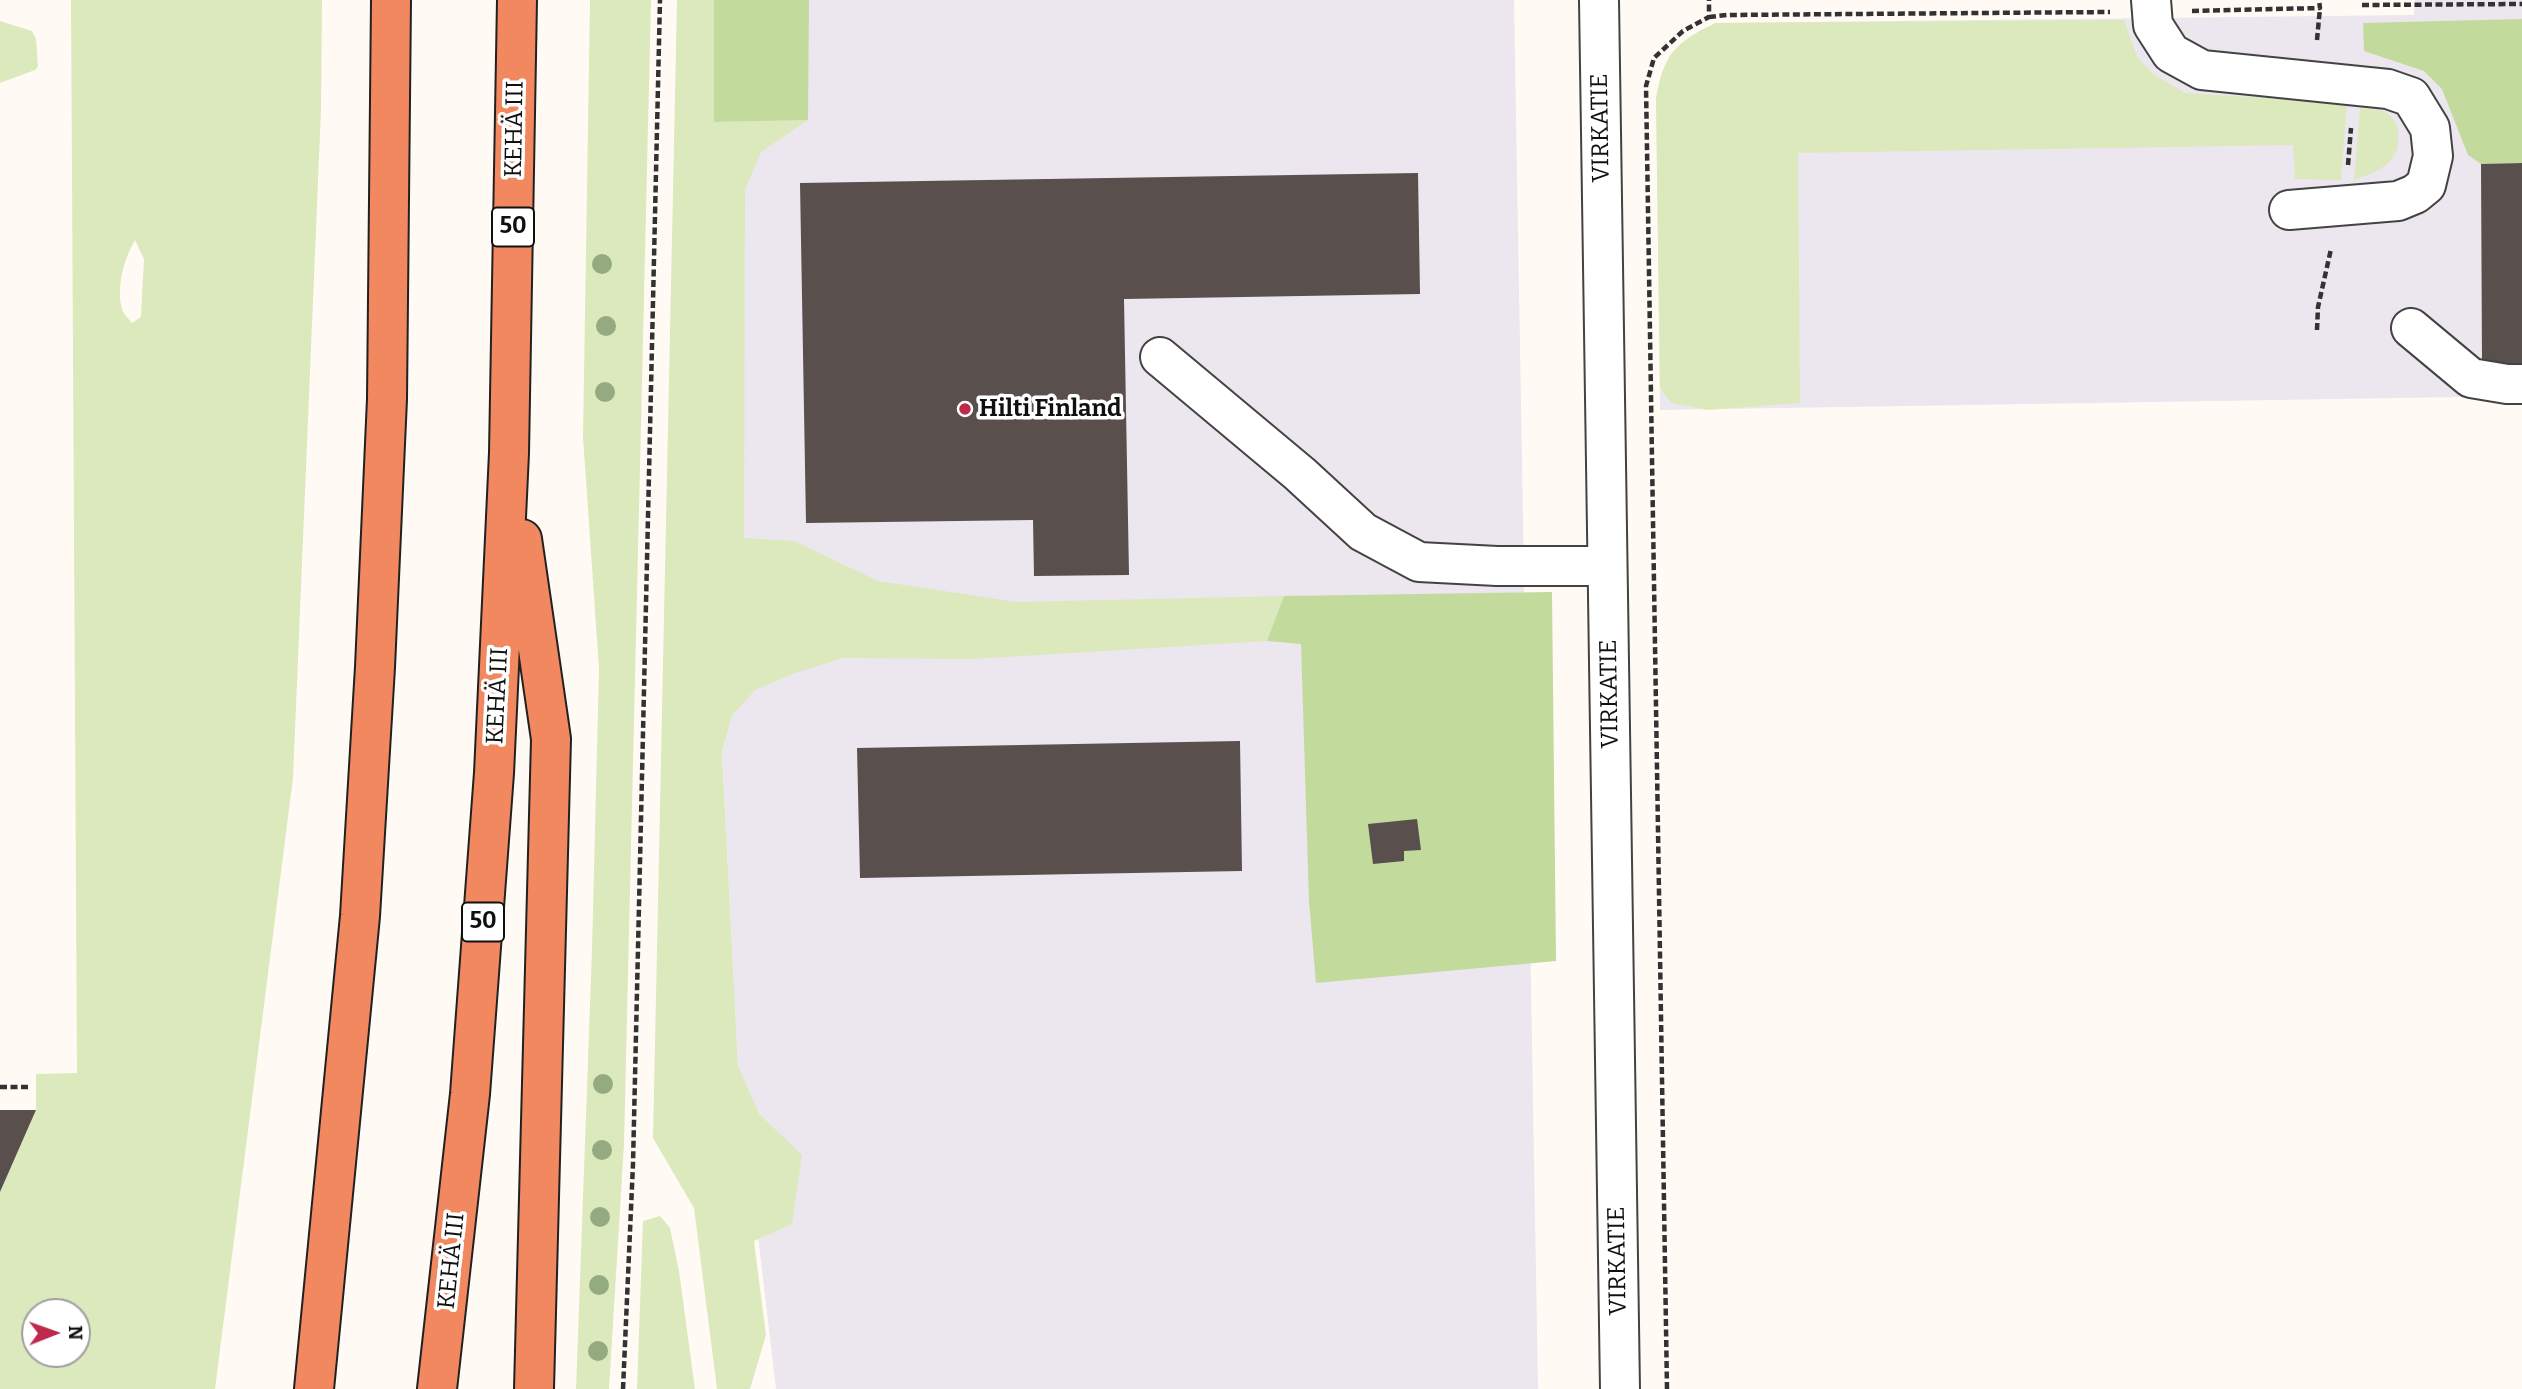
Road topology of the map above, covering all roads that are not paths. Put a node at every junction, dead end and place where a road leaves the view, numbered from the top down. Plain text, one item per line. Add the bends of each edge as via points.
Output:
1 (391, 0) edge
2 (517, 0) edge
3 (1599, 0) edge
4 (2152, 6) edge
5 (2289, 210) dead end
6 (2411, 328) dead end
7 (1160, 357) dead end
8 (2522, 384) edge
9 (509, 453) junction
10 (1606, 566) junction
11 (314, 1389) edge
12 (438, 1389) edge
13 (534, 1389) edge
14 (1620, 1389) edge

1 - 11 highway via 387,399 375,667 360,916
2 - 9 highway, KEHÄ III / 50
3 - 10 street, VIRKATIE
4 - 5 street via 2153,24 2171,53 2202,70 2388,89 2411,97 2430,128 2433,156 2426,185 2398,201
6 - 8 street via 2471,378
7 - 10 street via 1363,532 1419,562
9 - 12 highway, KEHÄ III / 50 via 494,773 470,1094
9 - 13 highway via 551,739
10 - 14 street, VIRKATIE

